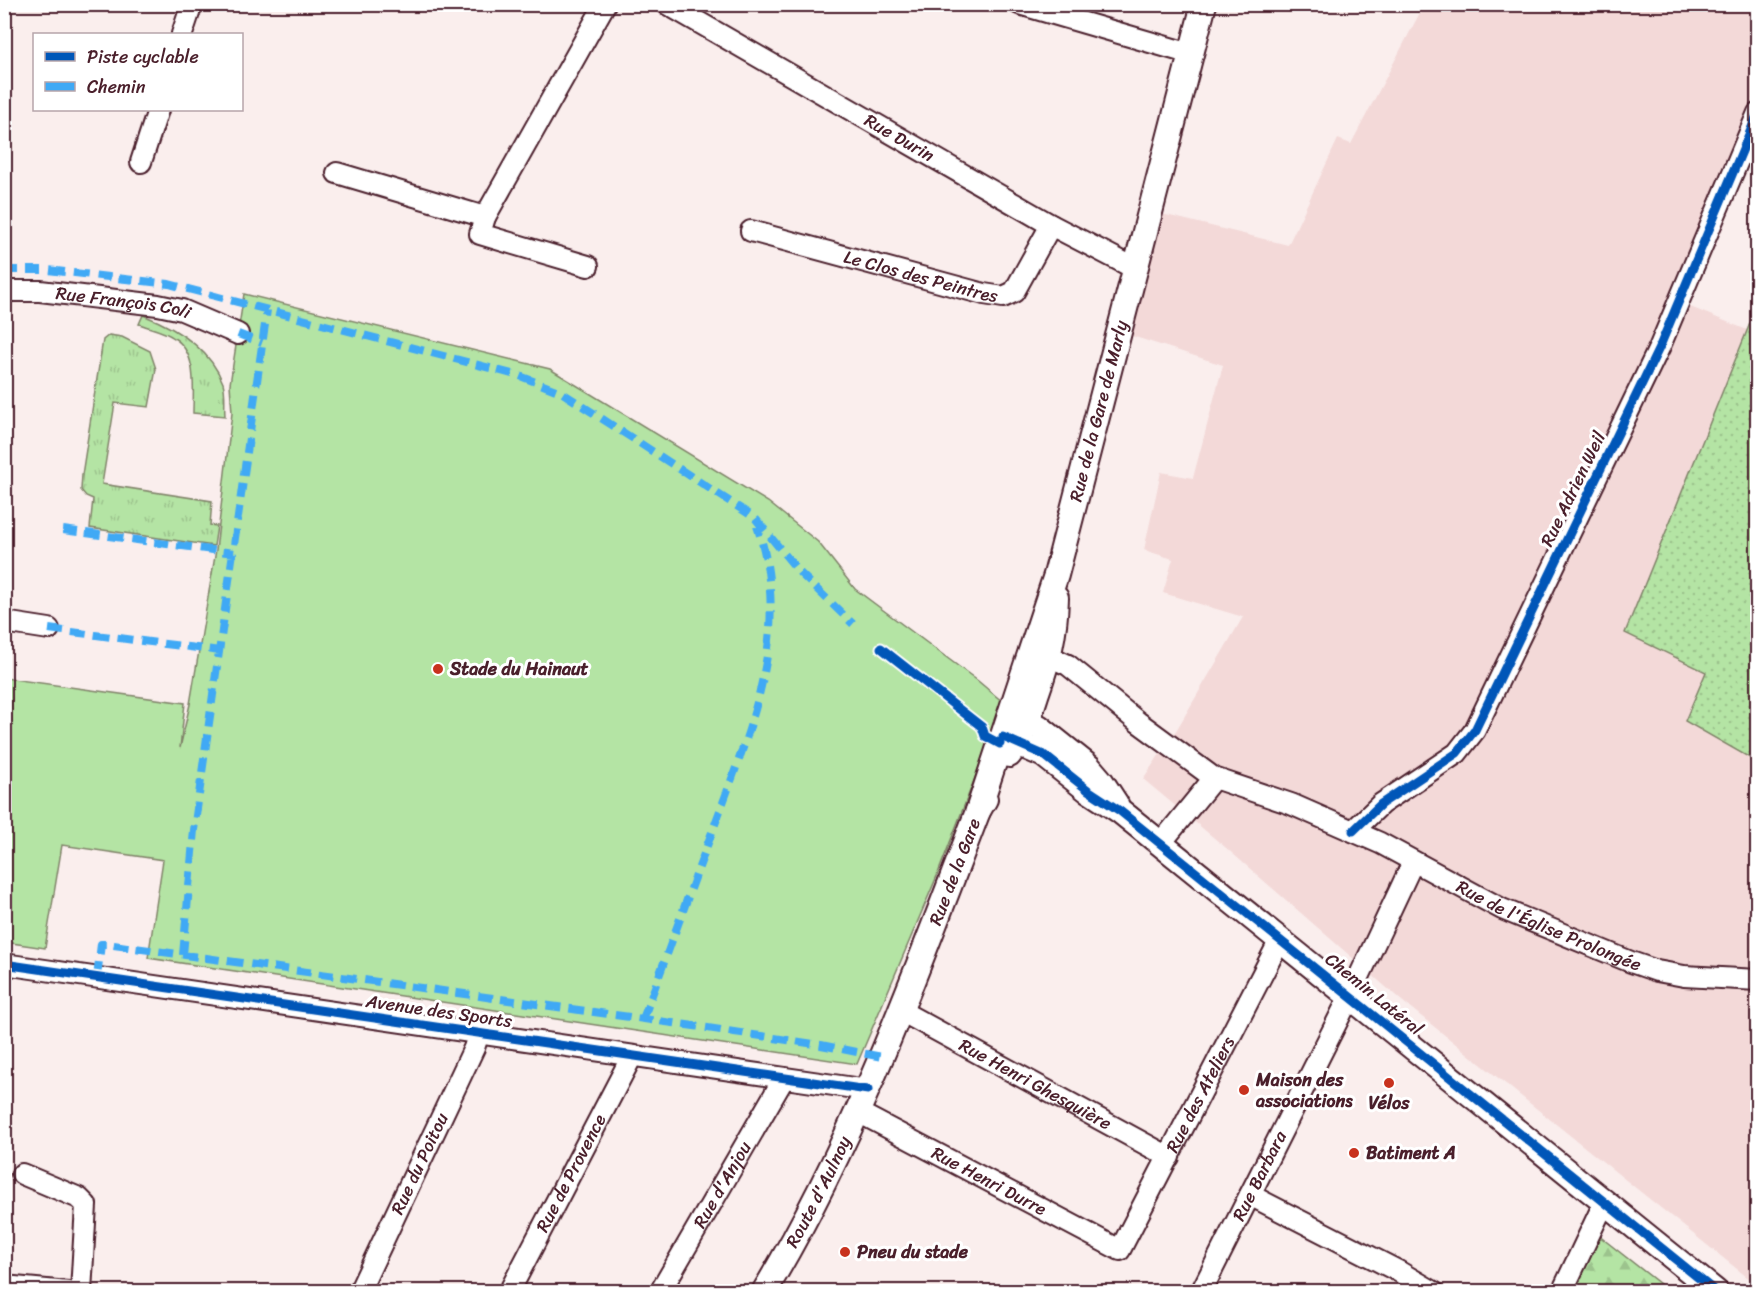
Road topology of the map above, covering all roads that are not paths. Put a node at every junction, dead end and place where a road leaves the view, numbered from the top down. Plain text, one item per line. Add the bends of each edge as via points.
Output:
1 (192, 4) edge
2 (605, 4) edge
3 (667, 4) edge
4 (1019, 4) edge
5 (1204, 4) edge
6 (182, 33) edge
7 (1191, 54) junction
8 (158, 111) edge
9 (1758, 112) edge
10 (141, 162) dead end
11 (338, 173) dead end
12 (485, 217) junction
13 (1051, 225) junction
14 (751, 231) dead end
15 (588, 266) dead end
16 (1134, 268) junction
17 (4, 291) edge
18 (238, 334) dead end
19 (4, 622) edge
20 (49, 629) dead end
21 (1040, 654) junction
22 (1015, 729) junction
23 (1214, 778) junction
24 (1353, 831) junction
25 (1161, 843) junction
26 (1413, 862) junction
27 (1280, 940) junction
28 (4, 964) edge
29 (1758, 980) edge
30 (1350, 996) junction
31 (901, 1011) junction
32 (479, 1034) junction
33 (632, 1056) junction
34 (784, 1078) junction
35 (863, 1101) junction
36 (1169, 1157) junction
37 (22, 1174) dead end
38 (1250, 1195) junction
39 (1605, 1201) junction
40 (1120, 1250) joint
41 (4, 1286) edge
42 (68, 1292) edge
43 (81, 1292) edge
44 (358, 1292) edge
45 (509, 1292) edge
46 (660, 1292) edge
47 (764, 1292) edge
48 (1201, 1292) edge
49 (1434, 1292) edge
50 (1562, 1292) edge
51 (1716, 1292) edge

1 - 6 street
2 - 12 street
3 - 13 street, Rue Durin
4 - 7 street
5 - 7 street, Rue de la Gare de Marly
7 - 16 street, Rue de la Gare de Marly
8 - 10 street
9 - 24 street, Rue Adrien Weil via 1660,346 1475,730 1457,753 1382,804
11 - 12 street
12 - 15 street via 480,234
13 - 14 street, Le Clos des Peintres via 1014,292 1003,297
13 - 16 street, Rue Durin
16 - 21 street, Rue de la Gare de Marly via 1056,575 1055,632
17 - 18 street, Rue François Coli via 53,292 170,307
19 - 20 street
21 - 22 street
21 - 23 street via 1068,665
22 - 25 street, Chemin Latéral via 1039,727 1095,773 1120,811
22 - 31 street, Rue de la Gare via 990,770
23 - 24 street via 1291,804
23 - 25 street
24 - 26 street, Rue de l'Église Prolongée
25 - 27 street, Chemin Latéral
26 - 29 street, Rue de l'Église Prolongée via 1489,903 1644,967 1684,976
26 - 30 street, Rue Barbara
27 - 30 street, Chemin Latéral
27 - 36 street, Rue des Ateliers
28 - 32 street, Avenue des Sports
30 - 38 street, Rue Barbara
30 - 39 street, Chemin Latéral
31 - 35 street, Rue de la Gare
31 - 36 street, Rue Henri Ghesquière
32 - 33 street, Avenue des Sports
32 - 44 street, Rue du Poitou
33 - 34 street, Avenue des Sports
33 - 45 street, Rue de Provence
34 - 35 street, Avenue des Sports
34 - 46 street, Rue d'Anjou
35 - 40 street, Rue Henri Durre
35 - 47 street, Route d'Aulnoy
36 - 40 street, Rue des Ateliers
37 - 43 street via 79,1198 86,1205
38 - 48 street, Rue Barbara
38 - 49 street
39 - 50 street
39 - 51 street, Chemin Latéral
41 - 42 street

